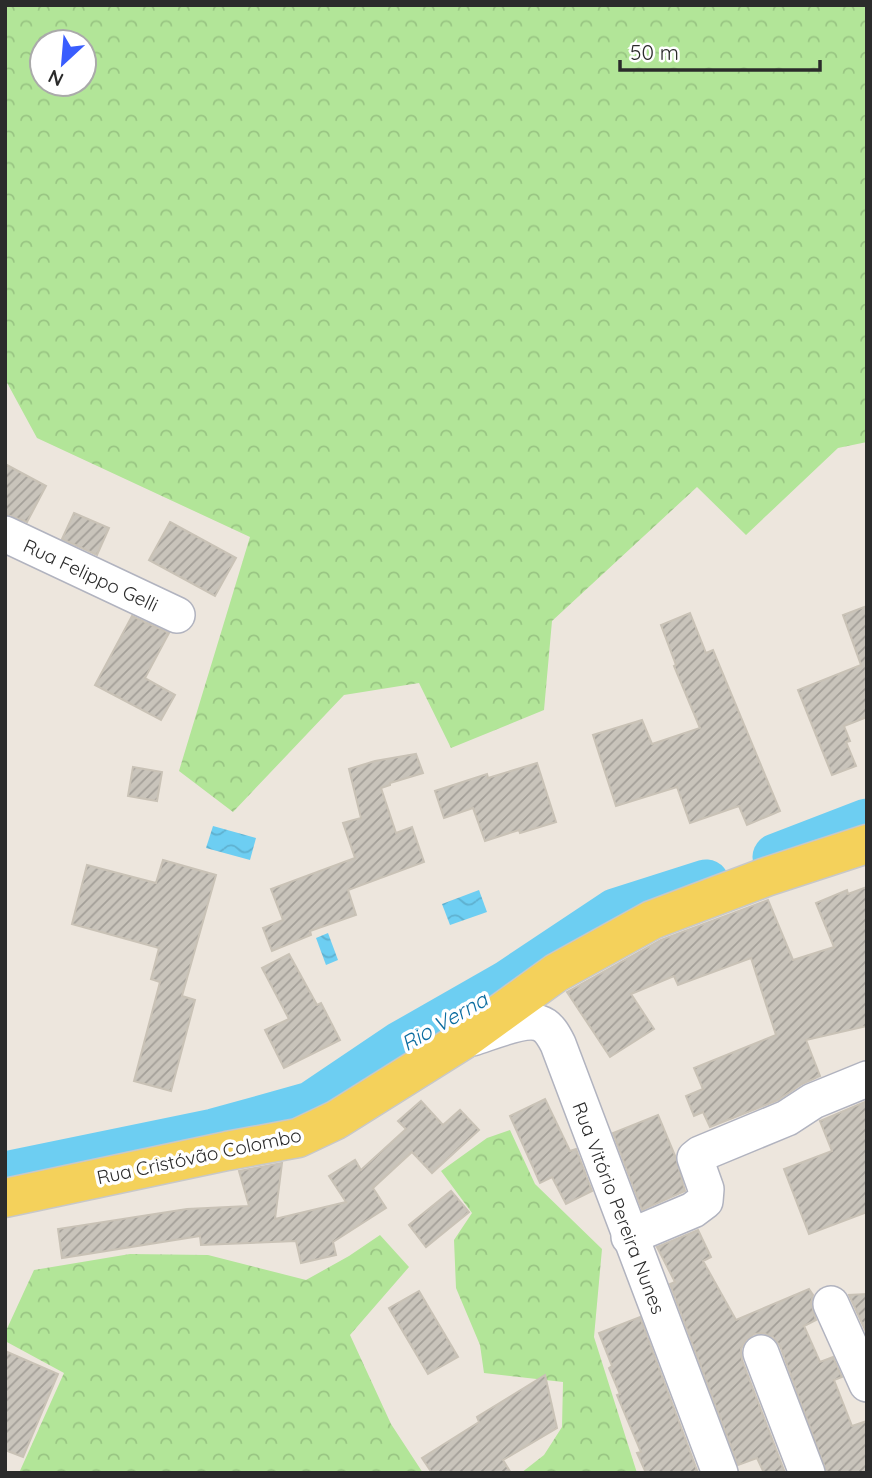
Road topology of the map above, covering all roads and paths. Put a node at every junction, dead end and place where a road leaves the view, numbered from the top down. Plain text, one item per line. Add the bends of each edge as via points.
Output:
1 (5, 534) edge
2 (177, 615) dead end
3 (867, 844) edge
4 (462, 1041) junction
5 (867, 1079) edge
6 (5, 1198) edge
7 (629, 1237) junction
8 (831, 1304) dead end
9 (761, 1353) dead end
10 (867, 1384) edge
11 (720, 1473) edge
12 (807, 1473) edge

1 - 2 street, Rua Felippo Gelli
3 - 4 main road, Rua Cristóvão Colombo via 652,920 556,973
4 - 6 main road, Rua Cristóvão Colombo via 298,1139
4 - 7 street, Rua Vitório Pereira Nunes via 526,1022 541,1023 551,1032
5 - 7 street via 700,1154 695,1158 706,1189 705,1201
7 - 11 street, Rua Vitório Pereira Nunes
8 - 10 street
9 - 12 street

